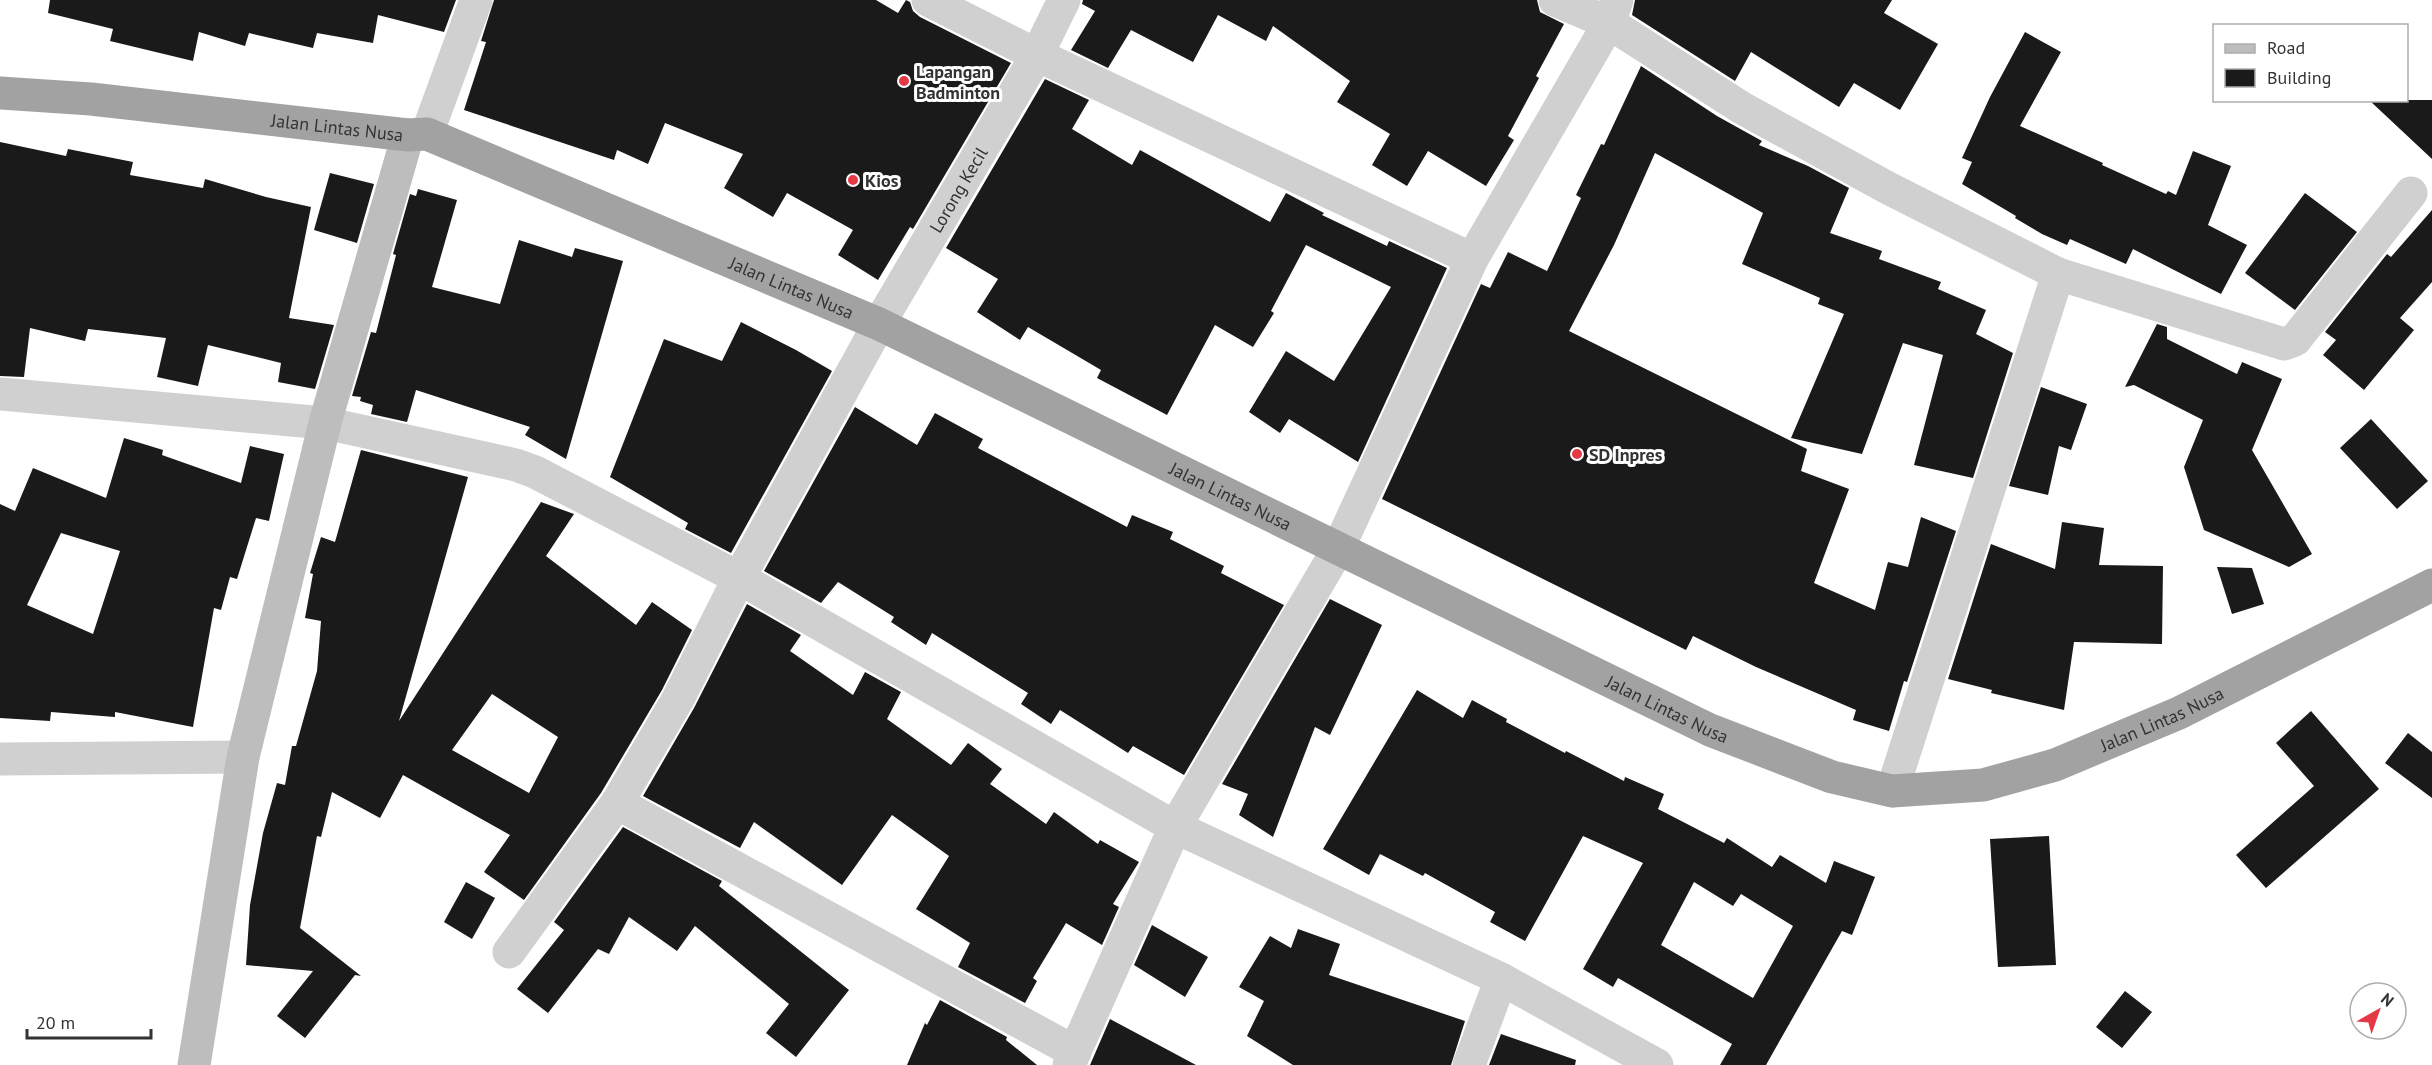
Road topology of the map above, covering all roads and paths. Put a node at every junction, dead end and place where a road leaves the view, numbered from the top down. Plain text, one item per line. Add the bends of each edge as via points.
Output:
1 (476, 0) edge
2 (928, 0) edge
3 (1064, 0) edge
4 (1555, 0) edge
5 (1613, 11) edge
6 (1037, 55) junction
7 (0, 93) edge
8 (418, 134) junction
9 (2411, 193) dead end
10 (1472, 259) junction
11 (2058, 274) junction
12 (879, 324) junction
13 (0, 394) edge
14 (325, 423) junction
15 (1338, 549) junction
16 (739, 578) junction
17 (2432, 585) edge
18 (243, 758) junction
19 (0, 759) edge
20 (1892, 791) junction
21 (616, 803) junction
22 (1175, 827) junction
23 (509, 952) dead end
24 (1501, 979) junction
25 (1072, 1059) edge
26 (194, 1065) edge
27 (1469, 1065) edge
28 (1658, 1065) edge

1 - 8 street
2 - 6 street
3 - 6 street, Lorong Kecil
4 - 5 street
5 - 10 street
5 - 11 street via 1742,108
6 - 10 street
6 - 12 street, Lorong Kecil
7 - 8 highway, Jalan Lintas Nusa
8 - 12 highway, Jalan Lintas Nusa
8 - 14 main road
9 - 11 street via 2290,343
10 - 15 street
11 - 20 street
12 - 15 highway, Jalan Lintas Nusa
12 - 16 street, Lorong Kecil
13 - 14 street
14 - 16 street via 535,472
14 - 18 main road
15 - 20 highway, Jalan Lintas Nusa via 1710,730 1832,777
15 - 22 street
16 - 21 street, Lorong Kecil via 678,699
16 - 22 street
17 - 20 highway, Jalan Lintas Nusa via 2179,713 2055,765 1983,785
18 - 19 street
18 - 26 main road
21 - 23 street, Lorong Kecil
21 - 25 street
22 - 24 street
22 - 25 street
24 - 27 street
24 - 28 street

